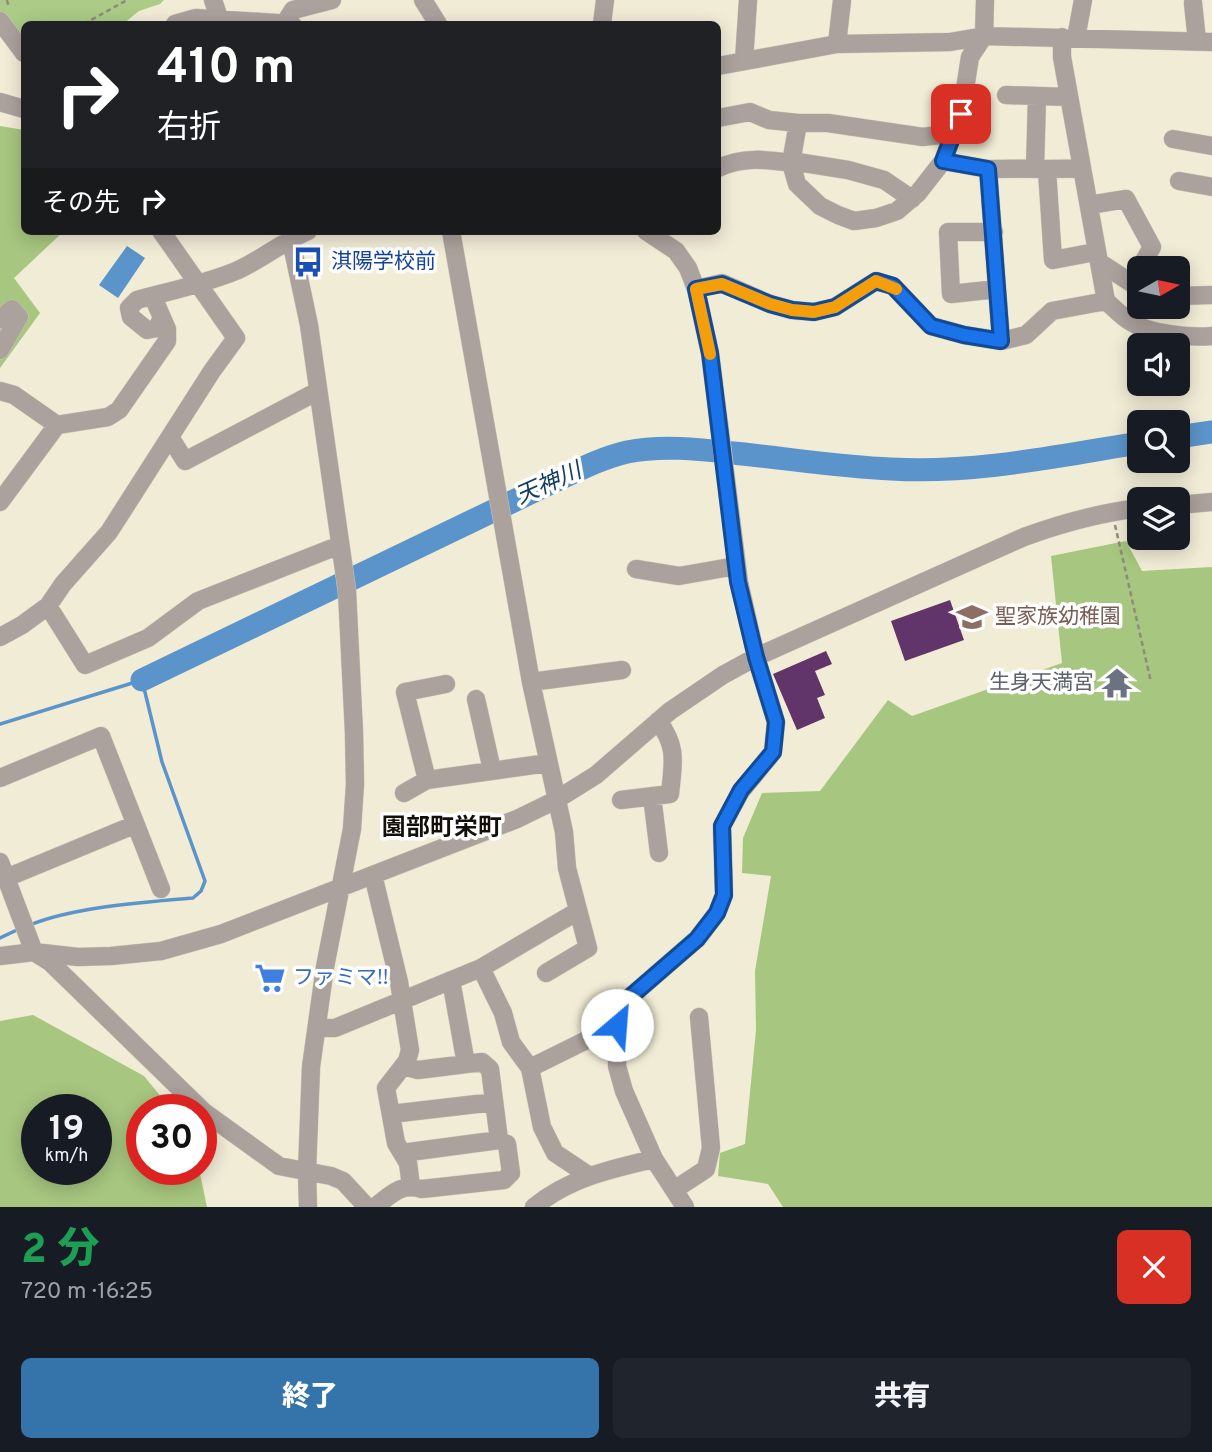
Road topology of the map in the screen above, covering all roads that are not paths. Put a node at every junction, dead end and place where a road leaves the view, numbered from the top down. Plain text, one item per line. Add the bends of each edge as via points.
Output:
1 (213, 0) edge
2 (332, 0) edge
3 (423, 0) edge
4 (605, 0) edge
5 (748, 0) edge
6 (842, 0) edge
7 (985, 0) edge
8 (1083, 0) edge
9 (1193, 3) dead end
10 (0, 21) edge
11 (186, 21) edge
12 (211, 21) edge
13 (219, 21) edge
14 (289, 21) edge
15 (436, 21) edge
16 (602, 21) edge
17 (984, 36) junction
18 (1069, 37) junction
19 (1204, 41) edge
20 (837, 44) junction
21 (21, 49) edge
22 (744, 61) junction
23 (721, 65) edge
24 (1006, 95) dead end
25 (1037, 97) junction
26 (1069, 97) junction
27 (0, 103) edge
28 (21, 108) edge
29 (721, 117) edge
30 (798, 122) junction
31 (954, 132) junction
32 (1173, 139) dead end
33 (1212, 146) edge
34 (943, 161) junction
35 (791, 162) junction
36 (721, 167) edge
37 (1082, 168) junction
38 (988, 169) junction
39 (1041, 169) junction
40 (1179, 181) dead end
41 (1212, 187) edge
42 (912, 199) junction
43 (1088, 205) junction
44 (993, 232) junction
45 (164, 235) edge
46 (293, 235) edge
47 (296, 235) edge
48 (452, 235) edge
49 (652, 235) edge
50 (1148, 256) edge
51 (1097, 257) junction
52 (1127, 272) edge
53 (200, 284) junction
54 (696, 289) junction
55 (997, 289) junction
56 (1212, 295) edge
57 (1190, 296) edge
58 (153, 297) junction
59 (1105, 301) junction
60 (162, 318) junction
61 (0, 319) edge
62 (1212, 336) edge
63 (1001, 341) junction
64 (0, 350) edge
65 (0, 391) edge
66 (318, 391) junction
67 (57, 425) junction
68 (170, 437) junction
69 (0, 502) edge
70 (1212, 502) edge
71 (1190, 504) edge
72 (1127, 510) edge
73 (340, 545) junction
74 (736, 566) junction
75 (636, 569) dead end
76 (48, 606) junction
77 (0, 637) edge
78 (756, 657) junction
79 (622, 670) dead end
80 (531, 682) junction
81 (446, 684) dead end
82 (476, 699) dead end
83 (658, 721) junction
84 (548, 764) junction
85 (492, 770) junction
86 (0, 778) edge
87 (427, 780) junction
88 (404, 793) dead end
89 (652, 796) junction
90 (556, 800) junction
91 (621, 800) dead end
92 (134, 825) junction
93 (659, 853) dead end
94 (3, 870) edge
95 (373, 875) junction
96 (342, 886) junction
97 (161, 889) dead end
98 (578, 911) junction
99 (34, 952) junction
100 (0, 956) edge
101 (481, 968) junction
102 (546, 972) dead end
103 (451, 980) junction
104 (402, 1001) junction
105 (699, 1017) dead end
106 (617, 1025) junction
107 (317, 1028) junction
108 (466, 1064) junction
109 (403, 1066) junction
110 (530, 1068) junction
111 (494, 1102) junction
112 (391, 1114) junction
113 (499, 1140) junction
114 (402, 1153) junction
115 (654, 1159) junction
116 (307, 1172) junction
117 (589, 1175) junction
118 (411, 1186) junction
119 (674, 1190) junction
120 (308, 1207) edge
121 (367, 1207) edge
122 (375, 1207) edge
123 (534, 1207) edge
124 (685, 1207) edge

1 - 13 street
2 - 14 street via 293,10
3 - 15 street
4 - 16 street
5 - 22 street
6 - 20 street
7 - 17 street
8 - 18 street
9 - 19 street
10 - 21 street
11 - 12 street
17 - 18 street
17 - 20 street via 950,42
17 - 31 street via 970,57
18 - 19 street
18 - 26 street via 1062,57
20 - 22 street
22 - 23 street
24 - 25 street
25 - 26 street
25 - 39 street
26 - 37 street
27 - 28 street
29 - 30 street via 750,112 769,120
30 - 31 street via 828,122 923,137
30 - 35 street
31 - 34 street
32 - 33 street
34 - 38 street
34 - 42 street
35 - 36 street via 750,159
35 - 42 street via 884,180
35 - 42 street via 797,184 820,206 854,221 897,211
37 - 39 street
37 - 43 street
38 - 39 street
38 - 44 street
39 - 51 street via 1053,260
40 - 41 street
43 - 50 street via 1126,199 1152,247
43 - 51 street
44 - 55 street
44 - 55 street via 948,232 951,293
45 - 53 street
46 - 53 street via 238,270
47 - 66 street
48 - 80 street
49 - 54 street via 676,251
51 - 52 street
51 - 59 street
53 - 58 street
53 - 68 street via 236,338
54 - 63 street via 722,284 770,304 814,312 835,307 876,281 893,286 931,326
54 - 74 street via 710,353
55 - 63 street
56 - 57 street
58 - 60 street
58 - 60 street via 132,303 128,312 147,330 156,328
59 - 62 street via 1133,324
59 - 63 street via 1052,311 1026,335
60 - 67 street via 167,341 120,410 108,417
61 - 64 street via 12,309 19,317
65 - 67 street via 14,395
66 - 68 street via 185,461
66 - 73 street
67 - 69 street
68 - 76 street via 110,531
70 - 71 street
72 - 78 street via 1024,537
73 - 76 street via 198,601 148,638 85,665
73 - 96 street via 346,583 355,784
74 - 75 street via 679,576
74 - 78 street
76 - 77 street
78 - 83 street
78 - 106 street via 776,722 773,752 741,790 722,826 724,895 697,939 630,997
79 - 80 street
80 - 84 street
81 - 87 street via 405,692
82 - 85 street
83 - 89 street via 669,735 674,757 670,794
83 - 90 street via 596,775
84 - 85 street
84 - 90 street
85 - 87 street
86 - 92 street via 101,736
87 - 88 street
89 - 91 street
89 - 93 street
90 - 95 street via 517,820
90 - 98 street
92 - 94 street
92 - 97 street
94 - 99 street
95 - 96 street
95 - 104 street
96 - 99 street via 220,934 161,951 78,957
96 - 107 street
98 - 101 street
98 - 102 street via 588,948
99 - 100 street
99 - 116 street via 50,962 204,1112 279,1166
101 - 103 street
101 - 110 street via 511,1042
103 - 104 street
103 - 108 street
104 - 107 street via 335,1028
104 - 109 street via 410,1050
105 - 119 street via 711,1148 706,1169
106 - 110 street
106 - 115 street via 617,1066
107 - 116 street
108 - 109 street via 418,1070
108 - 111 street via 482,1062 490,1069
109 - 112 street via 387,1088
110 - 117 street via 542,1127 555,1153
111 - 112 street
111 - 113 street
112 - 114 street
113 - 114 street
113 - 118 street via 507,1144 511,1173 504,1180 422,1189
114 - 118 street
115 - 117 street
115 - 119 street
116 - 120 street
116 - 121 street via 343,1181
117 - 123 street
118 - 122 street via 397,1189
119 - 124 street

